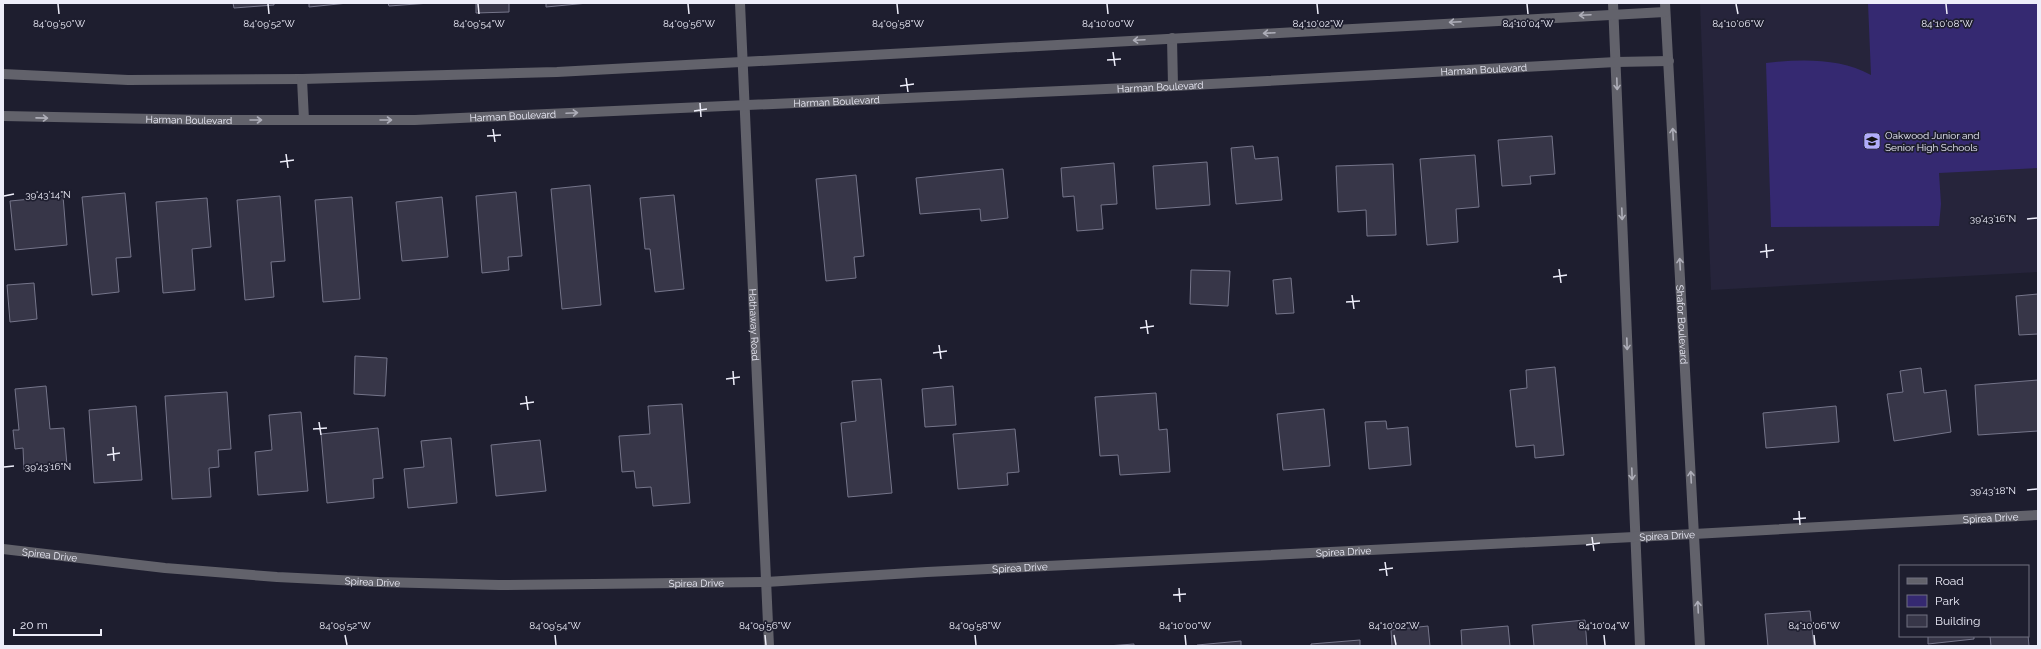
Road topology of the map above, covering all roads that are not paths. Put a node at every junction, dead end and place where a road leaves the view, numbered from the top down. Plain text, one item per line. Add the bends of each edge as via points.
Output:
1 (740, 3) edge
2 (1613, 3) edge
3 (1665, 7) edge
4 (1613, 14) junction
5 (1172, 38) junction
6 (742, 61) junction
7 (1669, 61) junction
8 (1616, 62) junction
9 (3, 74) edge
10 (302, 79) junction
11 (1173, 86) junction
12 (744, 104) junction
13 (3, 116) edge
14 (304, 120) junction
15 (2038, 515) edge
16 (1694, 534) junction
17 (1635, 537) junction
18 (3, 549) edge
19 (766, 582) junction
20 (770, 646) edge
21 (1640, 646) edge
22 (1700, 646) edge

1 - 6 street, Hathaway Road
2 - 4 street
3 - 4 street
3 - 7 street, Shafor Boulevard
4 -> 5 street
4 - 8 street
5 -> 6 street
5 - 11 street
6 - 10 street via 557,72
6 - 12 street, Hathaway Road
7 - 8 street, Harman Boulevard
16 -> 7 street, Shafor Boulevard
8 - 11 street, Harman Boulevard
8 -> 17 street
9 - 10 street via 128,80
10 - 14 street
11 - 12 street, Harman Boulevard
14 -> 12 street, Harman Boulevard via 415,120
12 - 19 street, Hathaway Road
13 -> 14 street, Harman Boulevard
15 - 16 street, Spirea Drive
16 - 17 street, Spirea Drive
22 -> 16 street, Shafor Boulevard
17 - 19 street, Spirea Drive
17 - 21 street
18 - 19 street, Spirea Drive via 165,568 379,582 507,585
19 - 20 street, Hathaway Road

